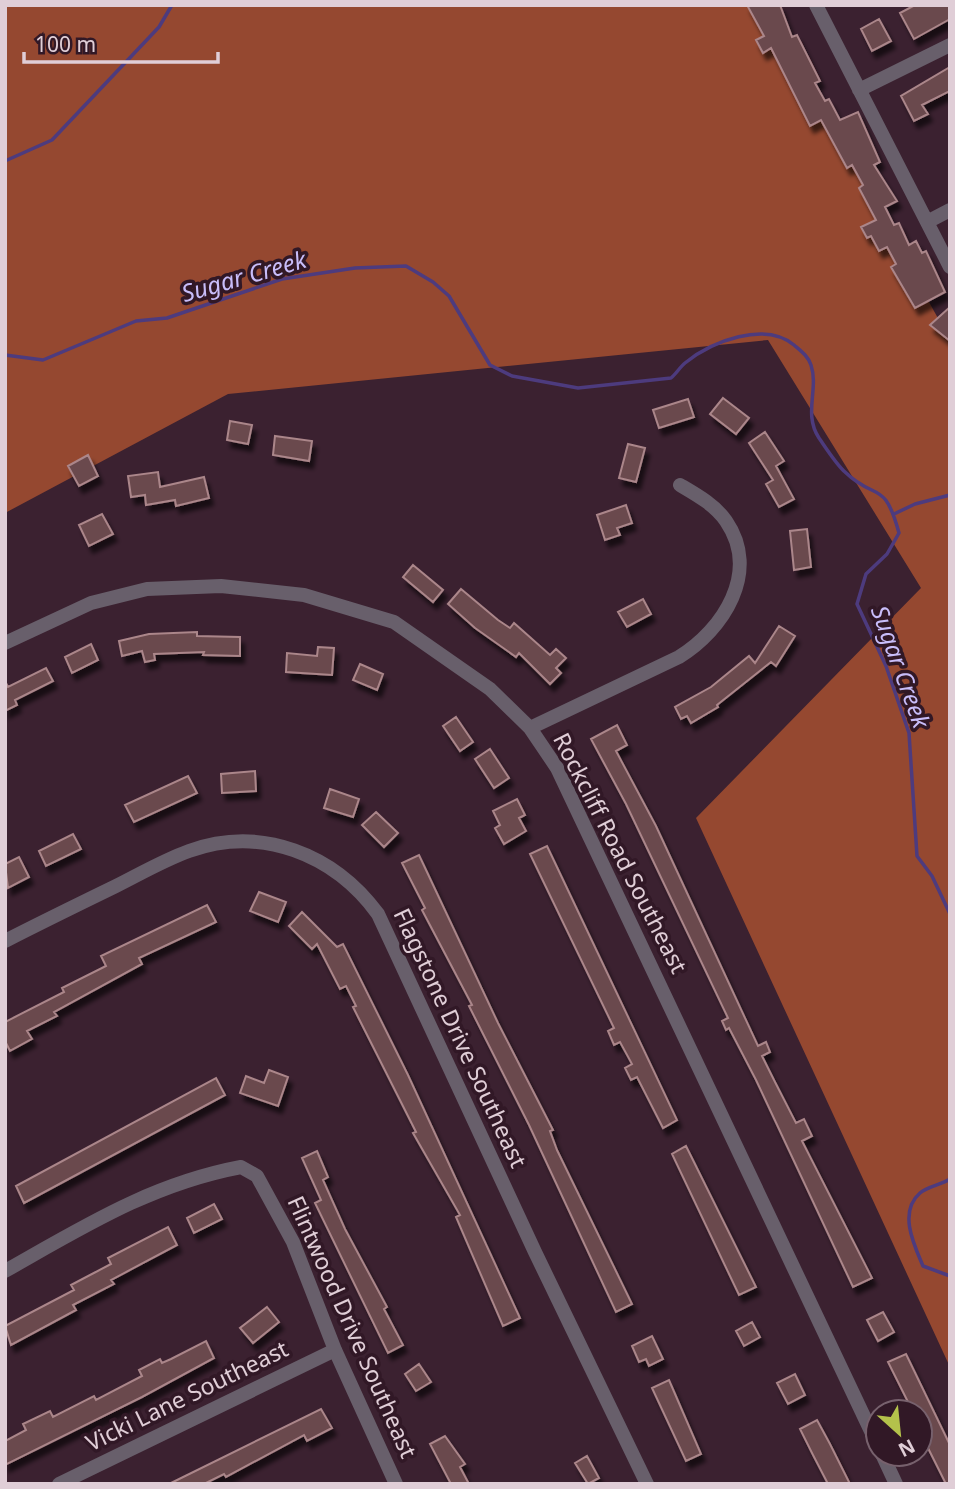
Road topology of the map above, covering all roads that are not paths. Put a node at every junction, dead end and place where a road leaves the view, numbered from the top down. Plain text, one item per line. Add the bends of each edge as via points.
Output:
1 (816, 5) edge
2 (950, 45) edge
3 (859, 90) junction
4 (950, 210) edge
5 (927, 222) junction
6 (950, 267) edge
7 (680, 485) dead end
8 (5, 642) edge
9 (530, 728) junction
10 (5, 941) edge
11 (5, 1272) edge
12 (335, 1350) junction
13 (864, 1416) edge
14 (889, 1468) edge
15 (59, 1484) edge
16 (396, 1484) edge
17 (647, 1484) edge
18 (896, 1484) edge

1 - 3 street
2 - 3 street
3 - 5 street
4 - 5 street
5 - 6 street
7 - 9 street via 706,500 727,522 738,549 740,574 722,619 680,657
8 - 9 street, Rockcliff Road Southeast via 91,603 148,589 220,586 304,595 394,622 490,690
9 - 13 street, Rockcliff Road Southeast via 551,756 574,802
10 - 17 street, Flagstone Drive Southeast via 188,851 226,842 265,843 303,852 352,883 379,914
11 - 12 street, Flintwood Drive Southeast via 104,1214 170,1184 241,1167 257,1176 293,1242
12 - 15 street, Vicki Lane Southeast
12 - 16 street, Flintwood Drive Southeast
14 - 18 street

